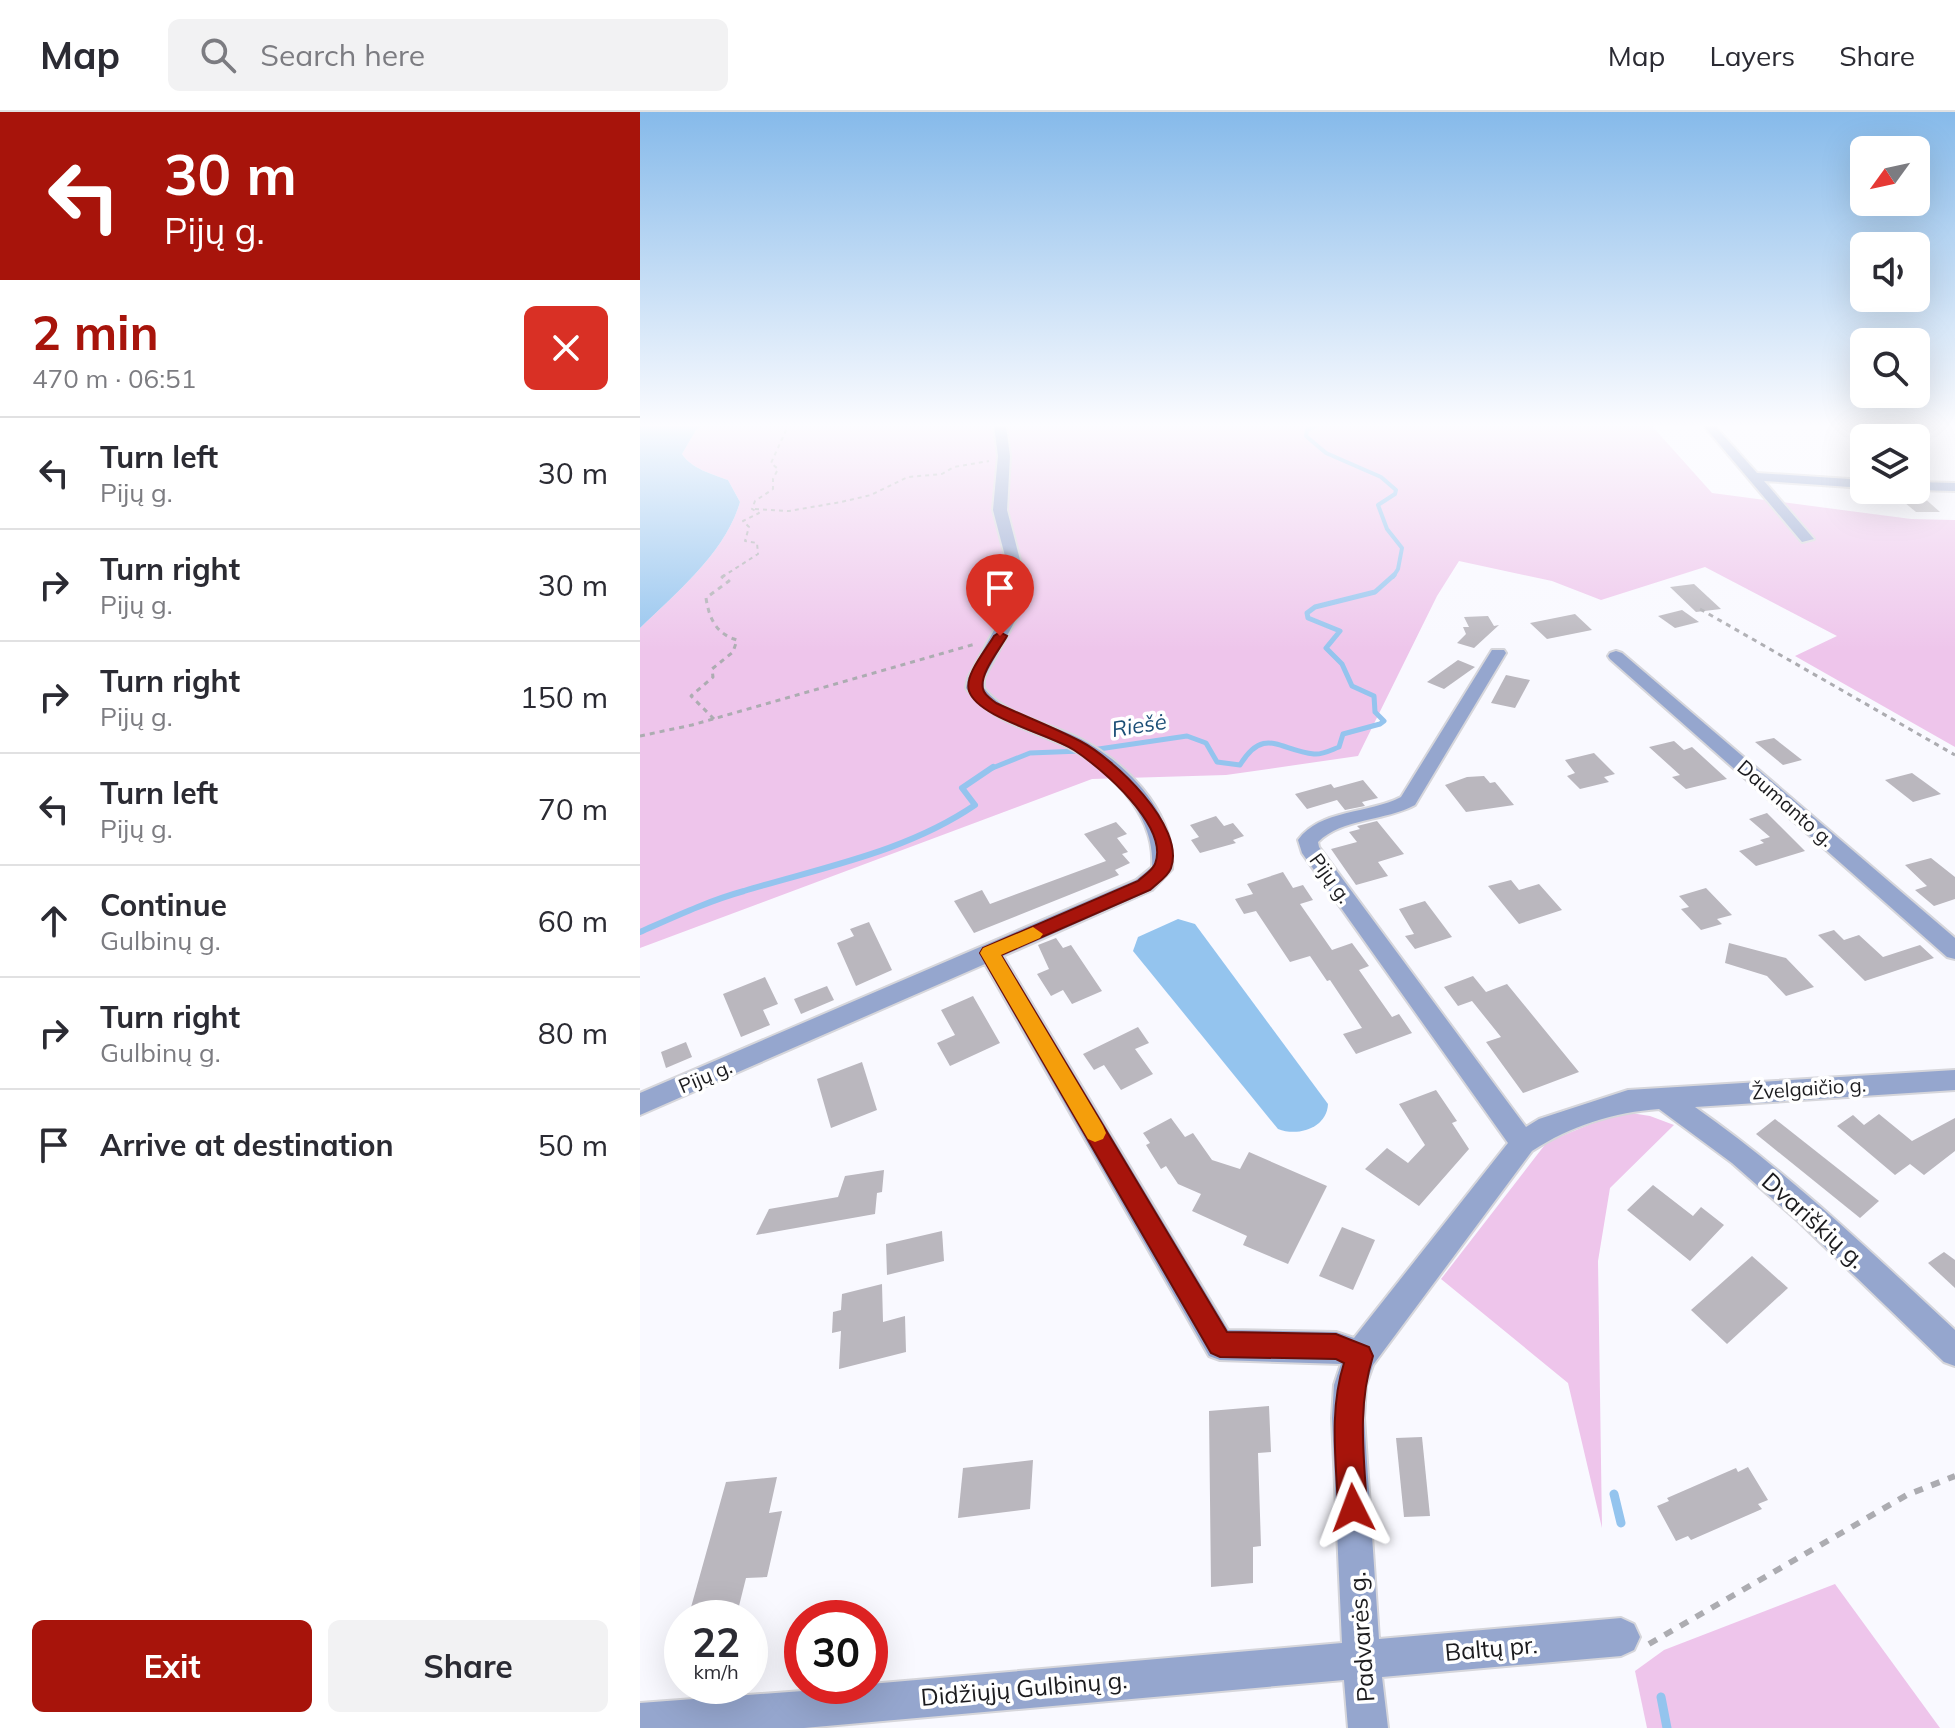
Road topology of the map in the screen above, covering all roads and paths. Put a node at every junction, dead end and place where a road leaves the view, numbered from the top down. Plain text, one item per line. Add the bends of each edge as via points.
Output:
1 (756, 501) edge
2 (844, 501) edge
3 (1001, 501) edge
4 (1774, 501) edge
5 (752, 509) junction
6 (1807, 539) dead end
7 (1700, 609) dead end
8 (1000, 636) junction
9 (1498, 653) dead end
10 (1616, 656) dead end
11 (714, 719) junction
12 (640, 736) edge
13 (1955, 755) edge
14 (1955, 951) edge
15 (990, 953) junction
16 (1955, 1080) edge
17 (1663, 1098) junction
18 (640, 1104) edge
19 (1523, 1143) junction
20 (1955, 1351) edge
21 (1360, 1356) junction
22 (1955, 1476) edge
23 (1633, 1641) joint
24 (1361, 1658) junction
25 (640, 1723) edge
26 (1368, 1728) edge

1 - 5 path
2 - 5 path via 789,511
3 - 8 street via 1018,579 1013,610
4 - 6 street
5 - 11 path via 759,513 743,521 749,527 745,541 757,543 758,554 722,577 729,581 706,598 716,629 737,640 733,652 712,669 713,677 691,696
7 - 13 path
8 - 11 path
8 - 15 street, Pijų g. via 976,678 980,697 1077,745 1108,768 1136,794 1164,842 1162,869 1144,885
9 - 19 street, Pijų g. via 1408,801 1321,829 1308,840
10 - 14 street, Daumanto g.
11 - 12 path
15 - 18 street, Pijų g.
15 - 21 street via 1220,1345 1336,1347
16 - 17 street, Žvelgaičio g.
17 - 19 street, Žvelgaičio g. via 1628,1101 1548,1127
17 - 20 street, Dvariškių g. via 1798,1203
19 - 21 street
21 - 24 street, Padvarės g. via 1350,1385 1348,1418
22 - 23 path via 1907,1495
23 - 24 street, Baltų pr.
24 - 25 street, Didžiųjų Gulbinų g.
24 - 26 street, Padvarės g.

